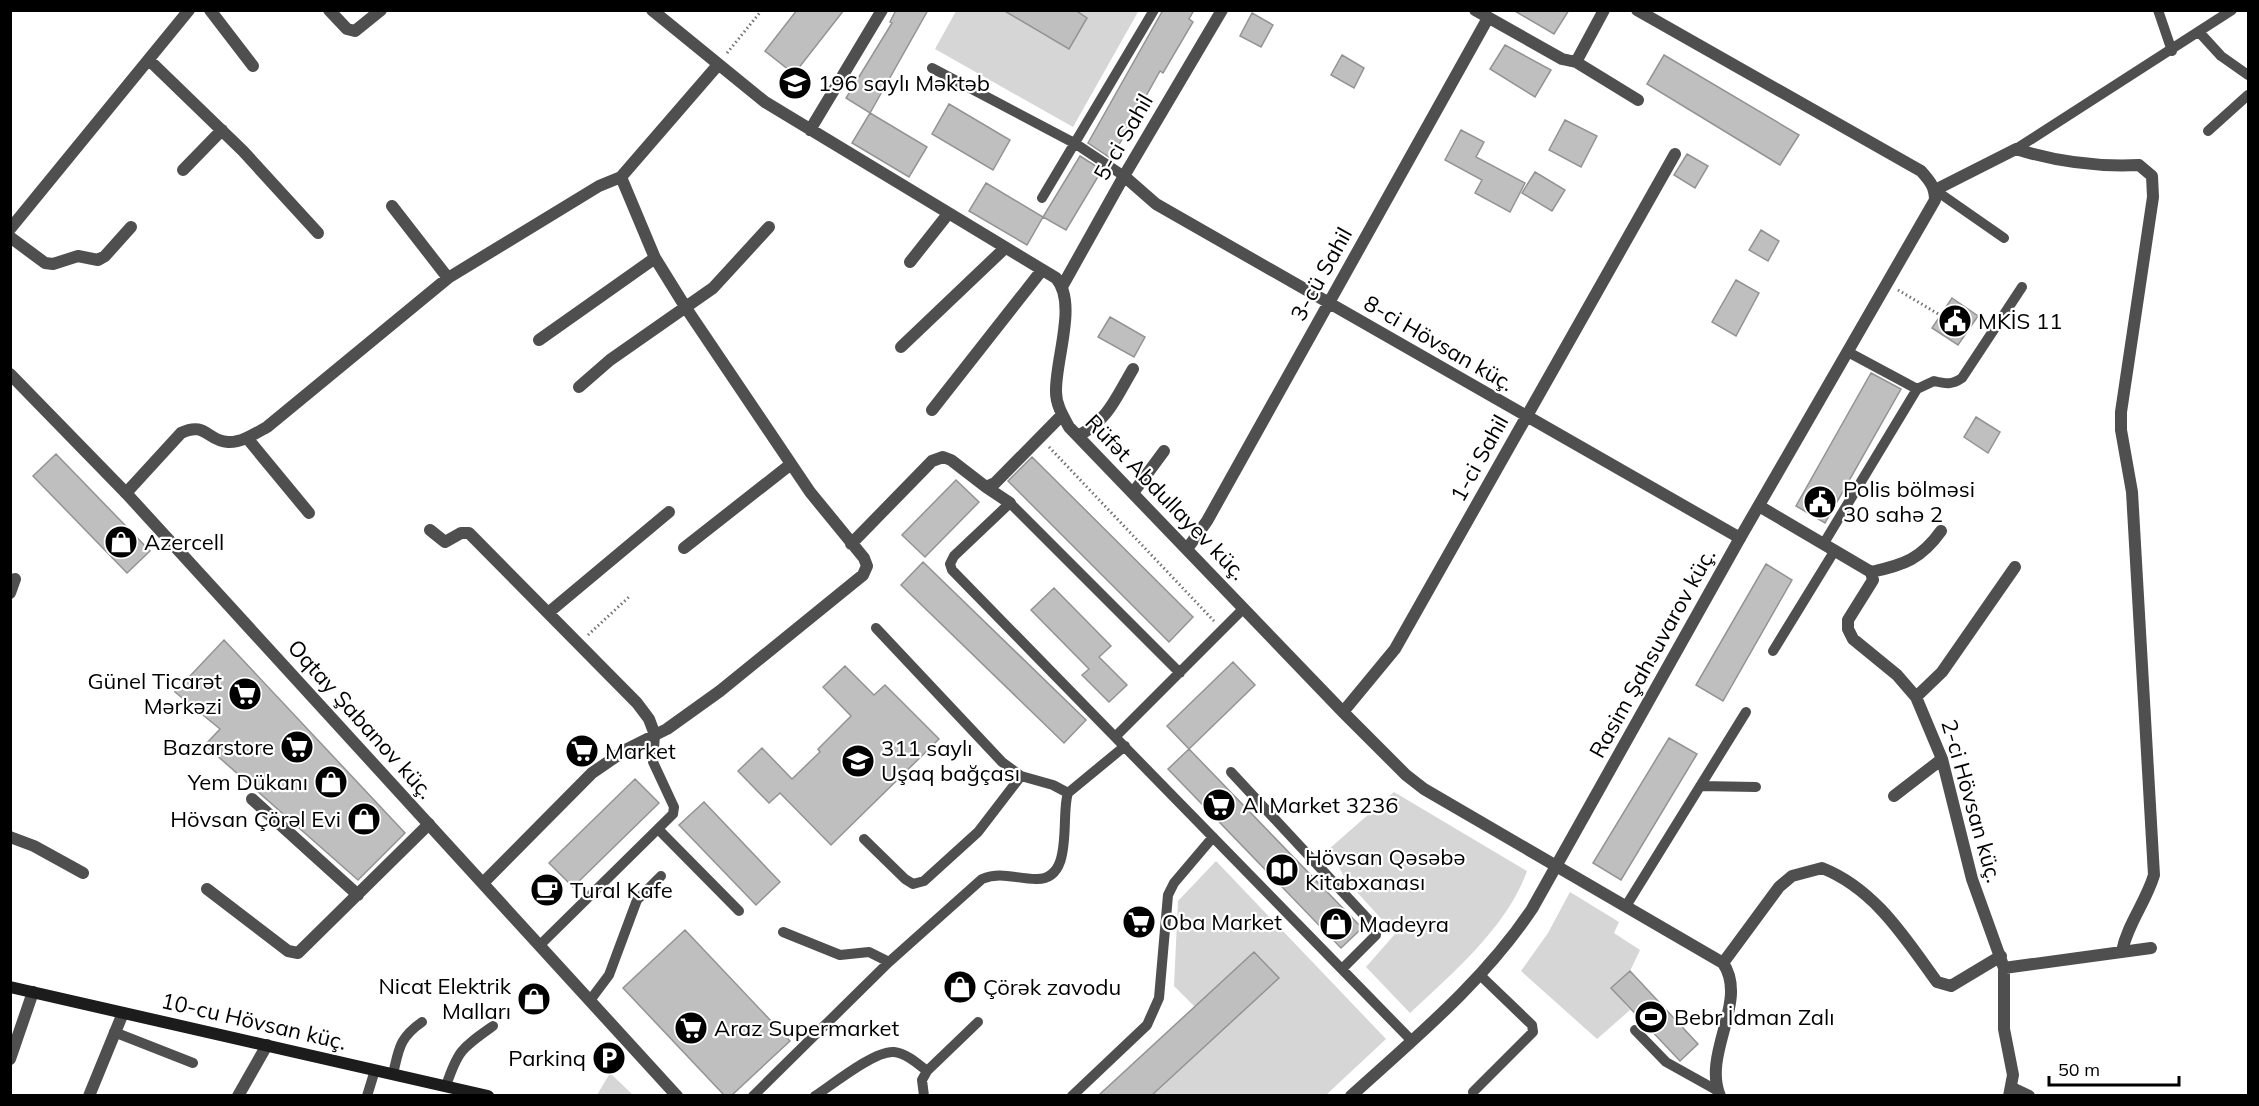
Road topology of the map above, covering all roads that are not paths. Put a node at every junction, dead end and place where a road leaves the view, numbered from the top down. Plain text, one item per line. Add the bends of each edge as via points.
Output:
1 (189, 10) edge
2 (210, 10) edge
3 (330, 10) edge
4 (381, 10) edge
5 (652, 10) edge
6 (882, 10) edge
7 (1154, 10) edge
8 (1222, 10) edge
9 (1475, 10) edge
10 (1604, 10) edge
11 (1637, 10) edge
12 (2158, 10) edge
13 (2232, 10) edge
14 (1488, 18) junction
15 (2199, 32) junction
16 (2172, 51) junction
17 (149, 60) junction
18 (1576, 62) junction
19 (252, 66) dead end
20 (717, 66) junction
21 (932, 68) dead end
22 (2248, 75) edge
23 (2248, 95) edge
24 (1638, 100) dead end
25 (222, 130) junction
26 (810, 130) junction
27 (2208, 131) dead end
28 (1076, 144) junction
29 (2016, 149) junction
30 (1675, 154) dead end
31 (183, 170) dead end
32 (1124, 176) junction
33 (621, 177) junction
34 (1935, 190) junction
35 (1042, 198) dead end
36 (392, 206) dead end
37 (948, 214) junction
38 (131, 227) dead end
39 (769, 227) dead end
40 (10, 229) edge
41 (318, 233) dead end
42 (10, 237) edge
43 (2004, 238) dead end
44 (1005, 248) junction
45 (655, 258) junction
46 (910, 262) dead end
47 (1042, 270) junction
48 (448, 278) junction
49 (1063, 285) junction
50 (2022, 287) dead end
51 (1329, 303) junction
52 (686, 308) junction
53 (539, 340) dead end
54 (901, 347) dead end
55 (1848, 352) junction
56 (1133, 369) dead end
57 (10, 374) edge
58 (579, 387) dead end
59 (1917, 389) junction
60 (932, 410) dead end
61 (1062, 415) junction
62 (1526, 417) junction
63 (1078, 436) junction
64 (247, 438) junction
65 (1164, 451) dead end
66 (791, 464) junction
67 (987, 487) junction
68 (126, 493) junction
69 (1133, 493) junction
70 (1010, 503) junction
71 (1759, 506) junction
72 (669, 512) dead end
73 (309, 513) dead end
74 (430, 530) dead end
75 (1941, 531) dead end
76 (1740, 538) junction
77 (1824, 543) junction
78 (851, 544) junction
79 (684, 548) dead end
80 (1187, 549) junction
81 (1835, 550) junction
82 (2015, 567) dead end
83 (1871, 572) junction
84 (15, 579) dead end
85 (10, 593) edge
86 (1244, 609) junction
87 (548, 613) junction
88 (876, 628) dead end
89 (1773, 651) dead end
90 (1180, 673) junction
91 (1916, 697) junction
92 (1343, 712) junction
93 (1746, 712) dead end
94 (655, 735) junction
95 (1116, 736) junction
96 (1125, 746) junction
97 (1942, 759) junction
98 (1232, 772) dead end
99 (1021, 776) junction
100 (1700, 786) junction
101 (1755, 787) dead end
102 (1068, 793) junction
103 (1894, 796) dead end
104 (252, 799) dead end
105 (429, 824) junction
106 (659, 830) junction
107 (10, 837) edge
108 (1213, 837) junction
109 (864, 839) dead end
110 (1557, 866) junction
111 (83, 873) dead end
112 (661, 876) dead end
113 (483, 883) junction
114 (207, 890) dead end
115 (358, 896) junction
116 (1626, 906) junction
117 (739, 912) dead end
118 (783, 932) dead end
119 (541, 944) junction
120 (2151, 948) dead end
121 (2122, 951) junction
122 (889, 962) junction
123 (2002, 962) junction
124 (1723, 963) junction
125 (1342, 969) junction
126 (1481, 976) junction
127 (10, 987) edge
128 (33, 992) junction
129 (591, 999) junction
130 (123, 1013) junction
131 (422, 1022) dead end
132 (978, 1022) dead end
133 (493, 1026) dead end
134 (1635, 1030) dead end
135 (114, 1032) junction
136 (1412, 1041) junction
137 (267, 1045) junction
138 (10, 1059) edge
139 (193, 1063) dead end
140 (375, 1070) junction
141 (927, 1071) junction
142 (393, 1074) junction
143 (446, 1086) junction
144 (1473, 1092) dead end
145 (2011, 1092) edge
146 (1717, 1094) edge
147 (89, 1095) edge
148 (238, 1095) edge
149 (367, 1095) edge
150 (488, 1095) edge
151 (677, 1095) edge
152 (753, 1095) edge
153 (815, 1095) edge
154 (924, 1095) edge
155 (1072, 1095) edge
156 (1351, 1095) edge
157 (2029, 1095) edge

1 - 17 street
2 - 19 street
3 - 4 street via 347,29 355,32
5 - 20 street
6 - 26 street
7 - 28 lane
8 - 32 street, 5-ci Sahil
9 - 14 street
10 - 18 street
11 - 34 street via 1921,171
12 - 16 lane
13 - 15 lane
14 - 18 street via 1562,59
14 - 51 street, 3-cü Sahil
15 - 16 lane
15 - 22 lane via 2221,56
16 - 29 lane
17 - 25 street
17 - 40 street
18 - 24 street
20 - 26 street
20 - 33 street
21 - 28 lane
23 - 27 lane
25 - 31 street
25 - 41 street
26 - 37 street
28 - 32 lane
28 - 35 lane
29 - 34 street
29 - 121 street via 2044,158 2106,166 2139,165 2151,176 2153,197 2121,430 2132,492 2154,875 2128,929
30 - 62 street, 1-ci Sahil
32 - 49 street, 5-ci Sahil
32 - 51 street, 8-ci Hövsan küç. via 1156,204
33 - 45 street
33 - 48 street via 599,186
34 - 43 lane
34 - 55 street, Rasim Şahsuvarov küç. via 1931,212
36 - 48 street
37 - 44 street
37 - 46 street
38 - 42 street via 98,260 78,256 53,264 45,263
39 - 52 street via 713,288
44 - 47 street
44 - 54 street
45 - 52 street
45 - 53 street
47 - 49 street
47 - 60 street
48 - 64 street via 293,407
49 - 61 street, Rüfət Abdullayev küç. via 1065,307 1056,392
50 - 59 lane via 1962,378 1947,384 1931,381
51 - 62 street, 8-ci Hövsan küç.
51 - 80 street, 3-cü Sahil via 1207,521
52 - 58 street via 610,360
52 - 66 street
55 - 59 lane
55 - 71 street, Rasim Şahsuvarov küç.
56 - 63 street via 1106,416
57 - 68 street, Oqtay Şabanov küç.
59 - 77 lane
61 - 63 street, Rüfət Abdullayev küç.
61 - 67 street
62 - 76 street, 8-ci Hövsan küç.
62 - 92 street, 1-ci Sahil via 1395,649
63 - 69 street, Rüfət Abdullayev küç.
64 - 68 street via 224,442 192,428 181,433
64 - 73 street
65 - 69 street
66 - 78 street
66 - 79 street
67 - 70 street
67 - 78 street via 951,460 943,457 932,461
68 - 105 street, Oqtay Şabanov küç.
69 - 80 street, Rüfət Abdullayev küç.
70 - 90 lane
70 - 95 lane via 954,556 952,570
71 - 76 street, Rasim Şahsuvarov küç.
71 - 77 street
72 - 87 street
74 - 87 street via 446,542 460,533 469,533
75 - 83 street via 1922,554 1897,567
76 - 110 street, Rasim Şahsuvarov küç.
77 - 81 street
78 - 94 street via 864,558 867,566 863,575 720,691
80 - 86 street, Rüfət Abdullayev küç.
81 - 83 street
81 - 89 lane
82 - 91 street via 1942,672
83 - 91 street, 2-ci Hövsan küç. via 1873,580 1848,620 1848,629 1853,639 1897,675
84 - 85 street
86 - 90 lane
86 - 92 street, Rüfət Abdullayev küç.
87 - 94 street via 637,703
88 - 99 lane via 1002,762
90 - 95 lane
91 - 97 street, 2-ci Hövsan küç.
92 - 110 street, Rüfət Abdullayev küç. via 1424,789
93 - 100 lane
94 - 106 lane via 653,762 674,807
94 - 113 street via 592,773
95 - 96 lane
96 - 102 lane
96 - 108 lane
97 - 103 street
97 - 123 street, 2-ci Hövsan küç. via 1972,879
98 - 125 lane via 1376,928 1376,935
99 - 102 lane via 1053,784
99 - 109 lane via 978,832 924,881 913,884 905,879
100 - 101 lane
100 - 116 lane
102 - 122 lane via 1063,859 1053,873 1039,879 994,874 981,879
104 - 115 street
105 - 113 street, Oqtay Şabanov küç.
105 - 115 street
106 - 117 lane
106 - 119 lane
107 - 111 street
108 - 125 lane
108 - 155 lane via 1168,895 1160,998 1155,1012 1147,1025
110 - 116 street, Rüfət Abdullayev küç.
110 - 126 street, Rasim Şahsuvarov küç. via 1511,940
112 - 129 lane via 637,900 609,975
113 - 119 street, Oqtay Şabanov küç.
114 - 115 street via 288,951 298,952
116 - 124 street, Rüfət Abdullayev küç.
118 - 122 lane via 840,956 869,952
119 - 129 street, Oqtay Şabanov küç.
120 - 121 street
121 - 123 street
122 - 152 lane
123 - 124 street via 1944,986 1937,982 1892,920 1855,885 1822,867 1792,876 1779,887
123 - 145 street, 2-ci Hövsan küç. via 2004,1029 2013,1075
124 - 146 street via 1732,983 1718,1056
125 - 136 lane
126 - 136 street, Rasim Şahsuvarov küç.
126 - 144 lane via 1532,1025 1533,1032
127 - 128 main road, 10-cu Hövsan küç.
128 - 130 main road, 10-cu Hövsan küç.
128 - 138 street
129 - 151 street, Oqtay Şabanov küç.
130 - 135 street
130 - 137 main road, 10-cu Hövsan küç.
131 - 142 lane via 406,1033
132 - 141 lane
133 - 143 lane via 464,1047
134 - 146 lane via 1666,1062
135 - 139 lane
135 - 147 street
136 - 156 street, Rasim Şahsuvarov küç.
137 - 140 main road, 10-cu Hövsan küç.
137 - 148 street
140 - 142 main road, 10-cu Hövsan küç.
140 - 149 lane
141 - 153 lane via 893,1052 871,1059
141 - 154 lane via 922,1080
142 - 143 main road, 10-cu Hövsan küç.
143 - 150 main road, 10-cu Hövsan küç.
145 - 157 street

